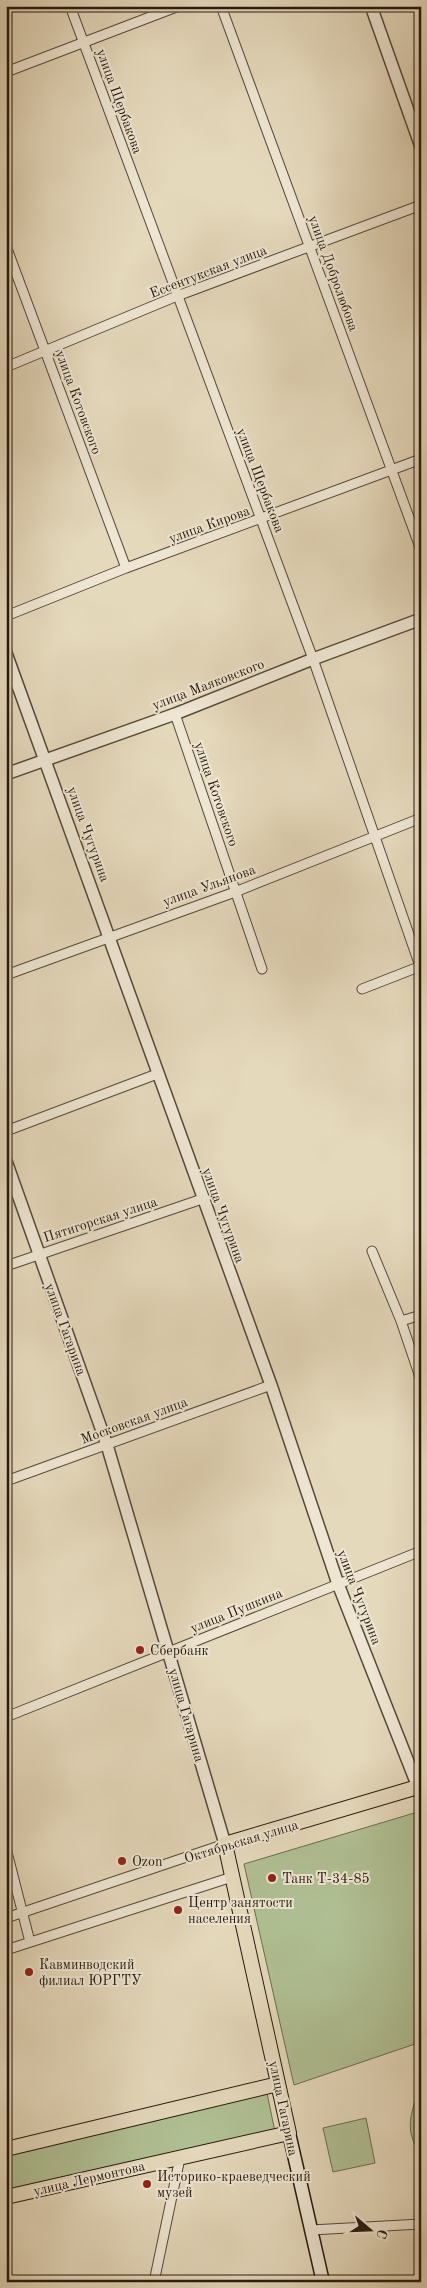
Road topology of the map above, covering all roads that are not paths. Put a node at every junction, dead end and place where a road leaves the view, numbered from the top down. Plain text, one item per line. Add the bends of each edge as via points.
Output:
1 (70, 6) edge
2 (179, 6) edge
3 (221, 6) edge
4 (370, 6) edge
5 (84, 42) junction
6 (6, 72) edge
7 (421, 147) edge
8 (421, 205) edge
9 (6, 246) edge
10 (310, 247) junction
11 (178, 296) junction
12 (45, 351) junction
13 (6, 367) edge
14 (421, 459) edge
15 (392, 470) junction
16 (261, 520) junction
17 (421, 550) edge
18 (126, 568) junction
19 (6, 616) edge
20 (421, 619) edge
21 (6, 653) edge
22 (313, 659) junction
23 (175, 714) junction
24 (45, 759) junction
25 (6, 774) edge
26 (421, 818) edge
27 (374, 835) junction
28 (235, 892) junction
29 (110, 936) junction
30 (420, 966) edge
31 (262, 968) dead end
32 (6, 975) edge
33 (362, 990) dead end
34 (157, 1074) junction
35 (6, 1131) edge
36 (6, 1161) edge
37 (202, 1199) junction
38 (372, 1251) dead end
39 (39, 1254) junction
40 (6, 1266) edge
41 (421, 1314) edge
42 (401, 1321) junction
43 (421, 1380) edge
44 (270, 1385) junction
45 (107, 1445) junction
46 (6, 1481) edge
47 (421, 1551) edge
48 (338, 1584) junction
49 (168, 1652) junction
50 (6, 1717) edge
51 (419, 1786) edge
52 (225, 1844) junction
53 (6, 1848) edge
54 (232, 1877) junction
55 (22, 1913) junction
56 (6, 1918) edge
57 (30, 1942) junction
58 (6, 1950) edge
59 (278, 2084) junction
60 (289, 2133) junction
61 (6, 2149) edge
62 (180, 2158) junction
63 (6, 2197) edge
64 (421, 2224) edge
65 (311, 2230) junction
66 (154, 2282) edge
67 (323, 2282) edge

1 - 5 street, улица Щербакова
2 - 5 street
3 - 10 street, улица Добролюбова
4 - 7 street
5 - 6 street
5 - 11 street, улица Щербакова
8 - 10 street, Ессентукская улица
9 - 12 street, улица Котовского
10 - 11 street, Ессентукская улица
10 - 15 street, улица Добролюбова
11 - 12 street, Ессентукская улица
11 - 16 street, улица Щербакова
12 - 13 street, Ессентукская улица
12 - 18 street, улица Котовского
14 - 15 street, улица Кирова
15 - 16 street, улица Кирова
15 - 17 street, улица Добролюбова
16 - 18 street, улица Кирова
16 - 22 street, улица Щербакова
18 - 19 street, улица Кирова
20 - 22 street, улица Маяковского
21 - 24 street, улица Чугурина
22 - 23 street, улица Маяковского
22 - 27 street, улица Щербакова
23 - 24 street, улица Маяковского
23 - 28 street, улица Котовского
24 - 25 street, улица Маяковского
24 - 29 street, улица Чугурина
26 - 27 street, улица Ульянова
27 - 28 street, улица Ульянова
27 - 30 street, улица Щербакова
28 - 29 street, улица Ульянова
28 - 31 street, улица Котовского
29 - 32 street, улица Ульянова
29 - 34 street, улица Чугурина
30 - 33 street
34 - 35 street
34 - 37 street, улица Чугурина
36 - 39 street, улица Гагарина
37 - 39 street, Пятигорская улица
37 - 44 street, улица Чугурина
38 - 42 street
39 - 40 street, Пятигорская улица
39 - 45 street, улица Гагарина
41 - 42 street
42 - 43 street
44 - 45 street, Московская улица
44 - 48 street, улица Чугурина
45 - 46 street, Московская улица
45 - 49 street, улица Гагарина
47 - 48 street, улица Пушкина
48 - 49 street, улица Пушкина
48 - 51 street, улица Чугурина
49 - 50 street, улица Пушкина
49 - 52 street, улица Гагарина
51 - 52 main road, Октябрьская улица
52 - 54 main road, улица Гагарина
52 - 55 street, Октябрьская улица
53 - 55 street
54 - 57 street
54 - 59 main road, улица Гагарина
55 - 56 street, Октябрьская улица
55 - 57 street
57 - 58 street
59 - 60 main road, улица Гагарина
59 - 61 main road
60 - 62 main road, улица Лермонтова
60 - 65 main road, улица Гагарина
62 - 63 main road, улица Лермонтова
62 - 66 street
64 - 65 street
65 - 67 main road, улица Гагарина

